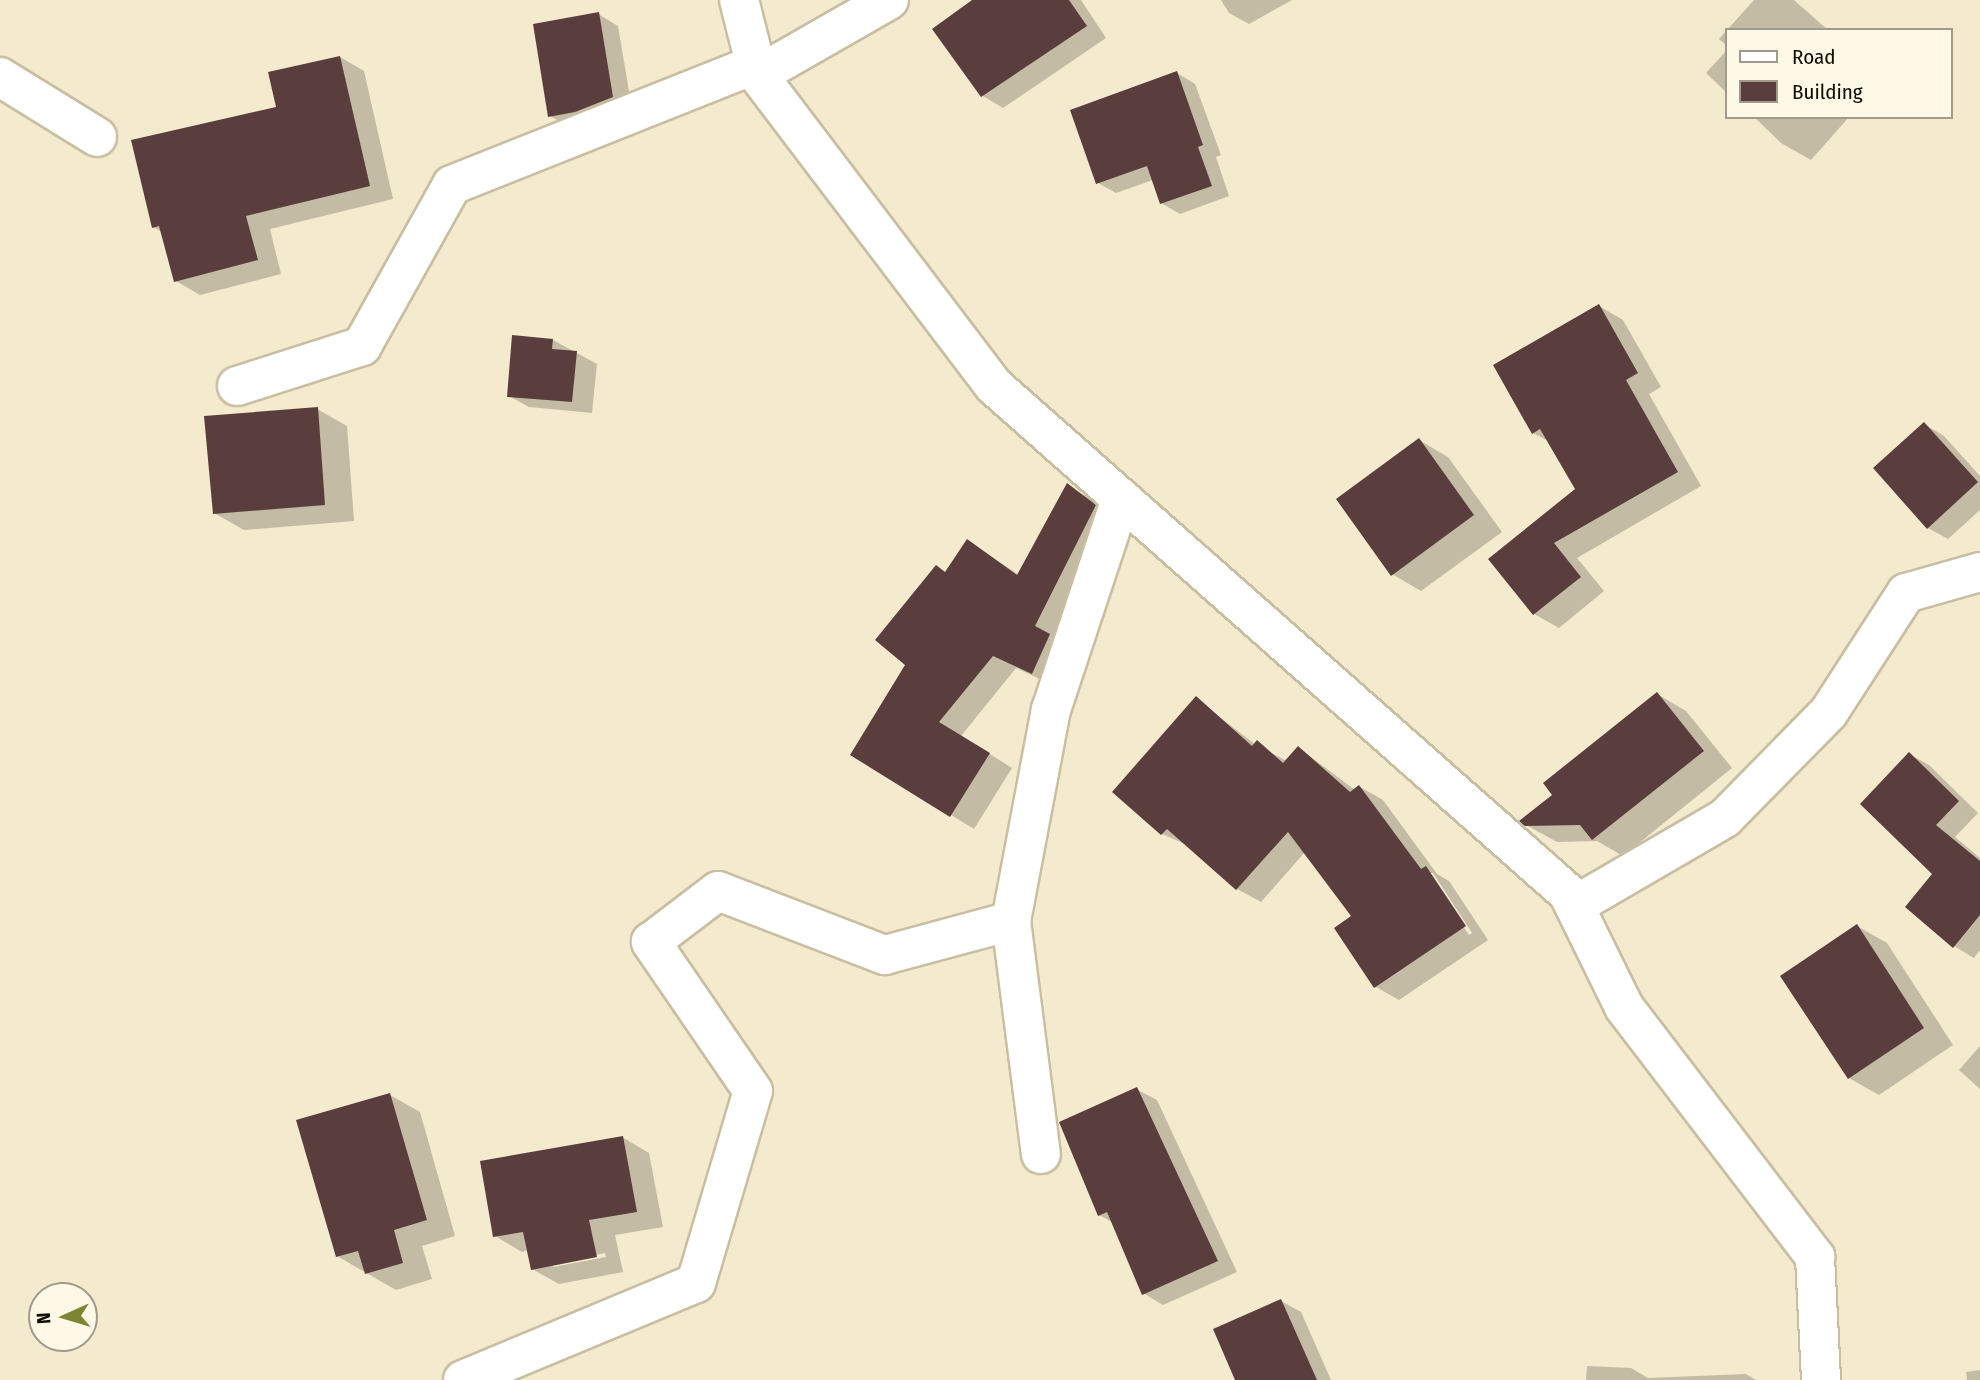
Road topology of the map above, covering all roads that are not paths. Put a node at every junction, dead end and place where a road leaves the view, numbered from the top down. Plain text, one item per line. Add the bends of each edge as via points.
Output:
1 (739, 0) edge
2 (889, 0) edge
3 (757, 69) junction
4 (0, 77) edge
5 (97, 137) dead end
6 (237, 386) dead end
7 (1121, 498) junction
8 (1980, 572) edge
9 (1569, 895) junction
10 (1011, 921) junction
11 (1041, 1154) dead end
12 (463, 1380) edge
13 (1821, 1380) edge

1 - 3 street
2 - 3 street
3 - 6 street via 452,185 362,346
3 - 7 street via 994,386
4 - 5 street
7 - 9 street
7 - 10 street via 1051,710
8 - 9 street via 1906,593 1829,712 1725,818 1579,903
9 - 13 street via 1624,1007 1815,1257
10 - 11 street
10 - 12 street via 885,955 718,891 651,942 753,1091 696,1283

